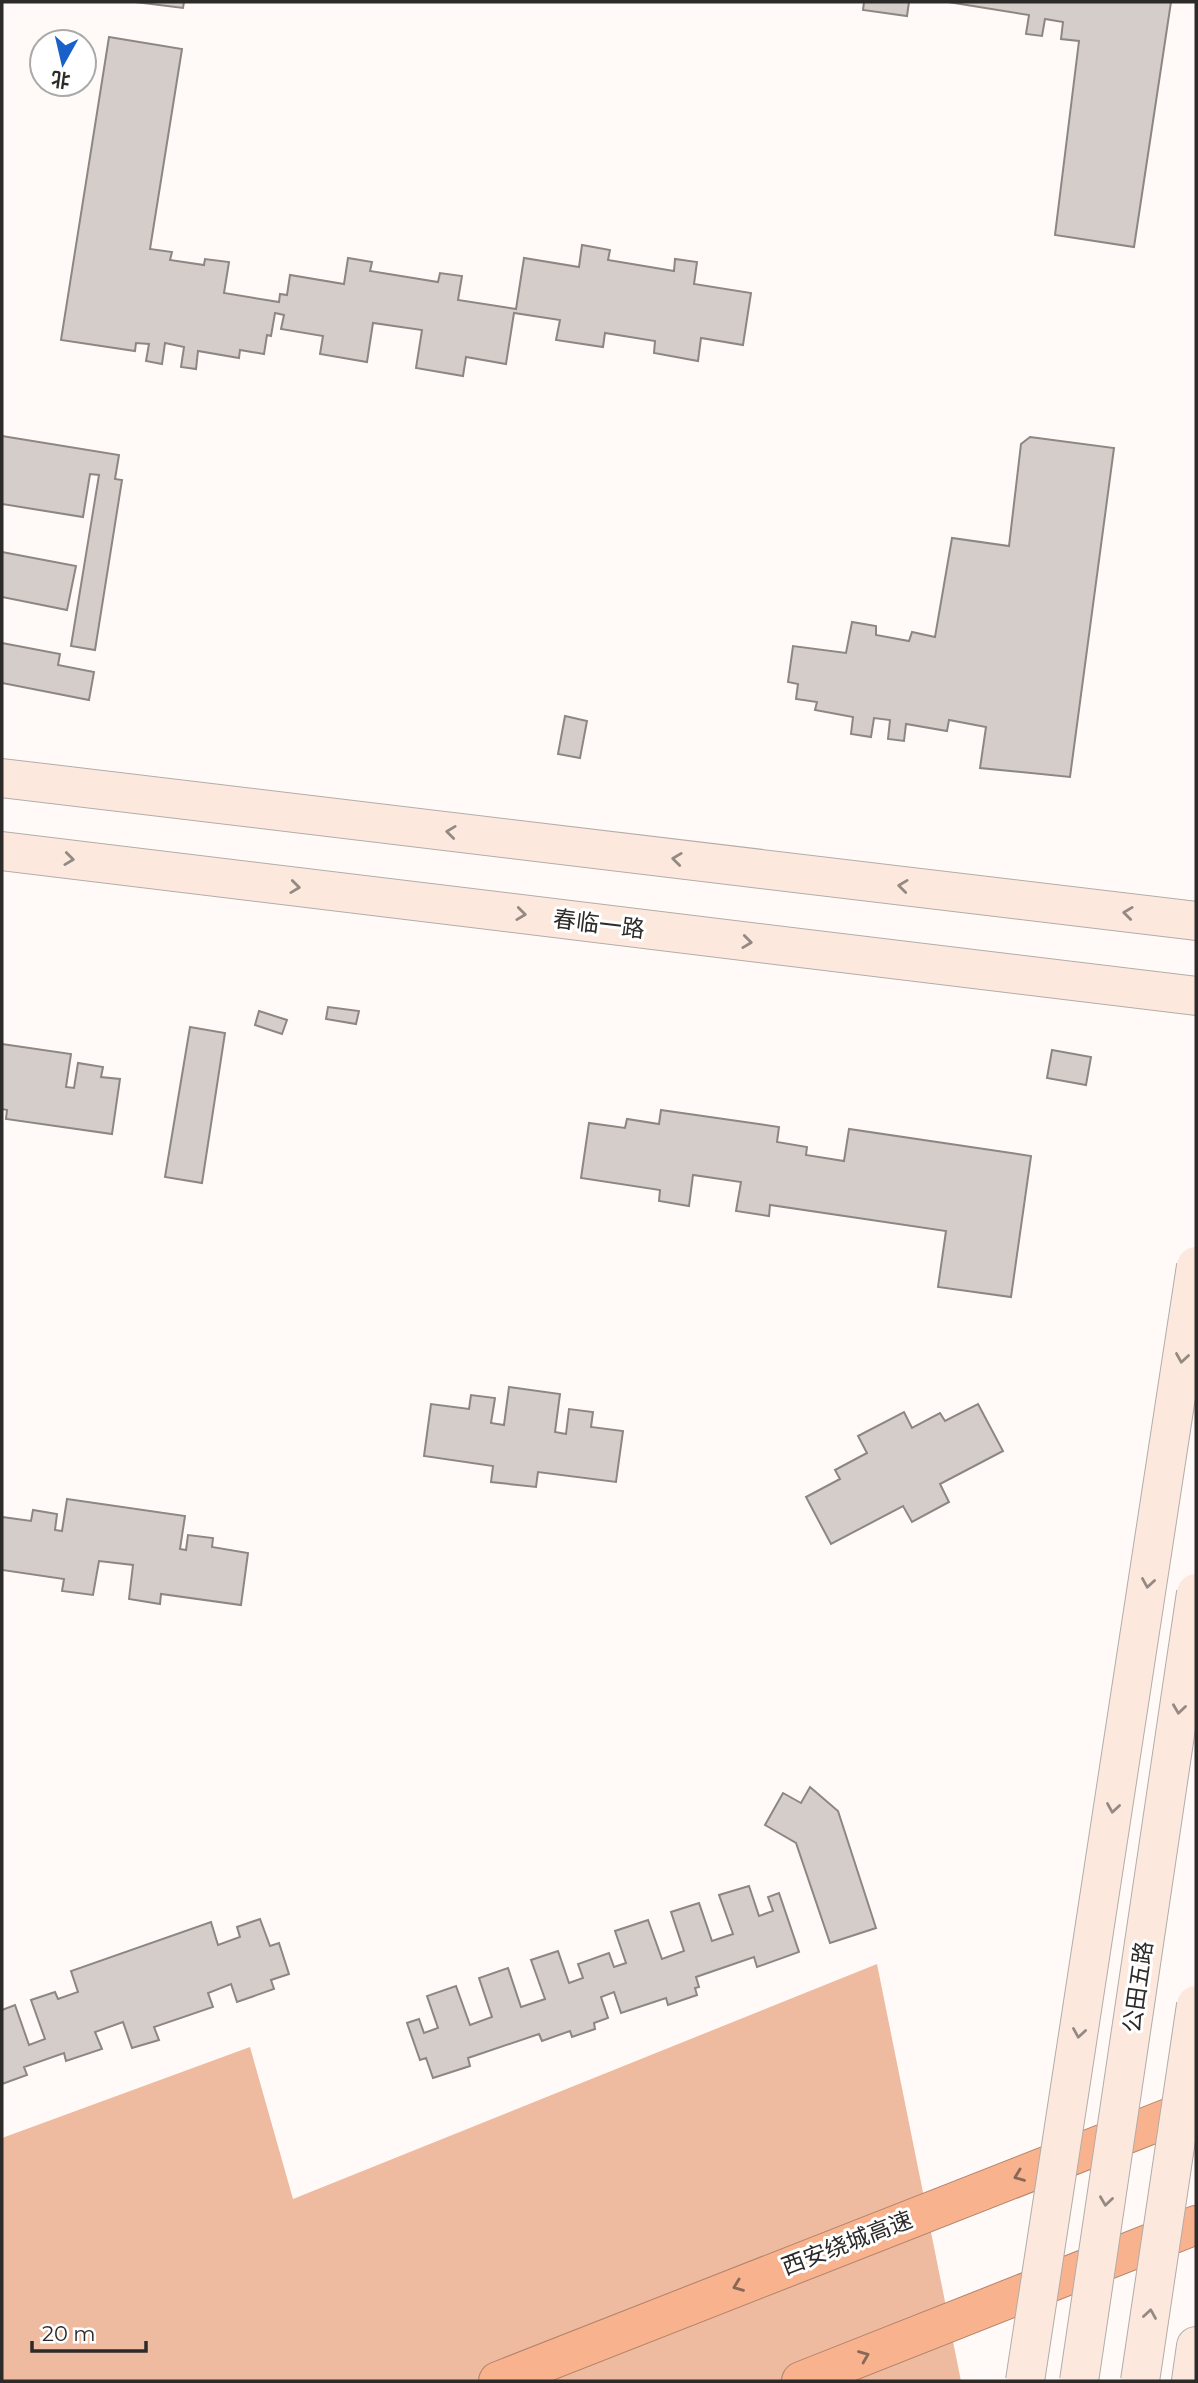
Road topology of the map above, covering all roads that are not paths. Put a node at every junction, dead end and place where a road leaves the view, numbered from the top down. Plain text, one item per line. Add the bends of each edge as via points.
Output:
1 (2, 778) edge
2 (2, 851) edge
3 (1196, 921) edge
4 (1196, 996) edge
5 (1196, 1266) edge
6 (1196, 1593) edge
7 (1196, 2005) edge
8 (1196, 2107) edge
9 (1196, 2225) edge
10 (1196, 2346) edge
11 (552, 2358) junction
12 (478, 2381) edge
13 (498, 2381) edge
14 (801, 2381) edge
15 (1025, 2381) edge
16 (1079, 2381) edge
17 (1140, 2381) edge
18 (1191, 2381) edge

3 -> 1 main road
2 -> 4 main road, 春临一路
5 -> 15 main road, bridge
6 -> 16 main road, 公田五路, bridge
17 -> 7 main road, bridge
8 -> 11 highway, 西安绕城高速
14 -> 9 highway
10 - 18 main road
11 - 12 highway
11 - 13 highway, 西安绕城高速

